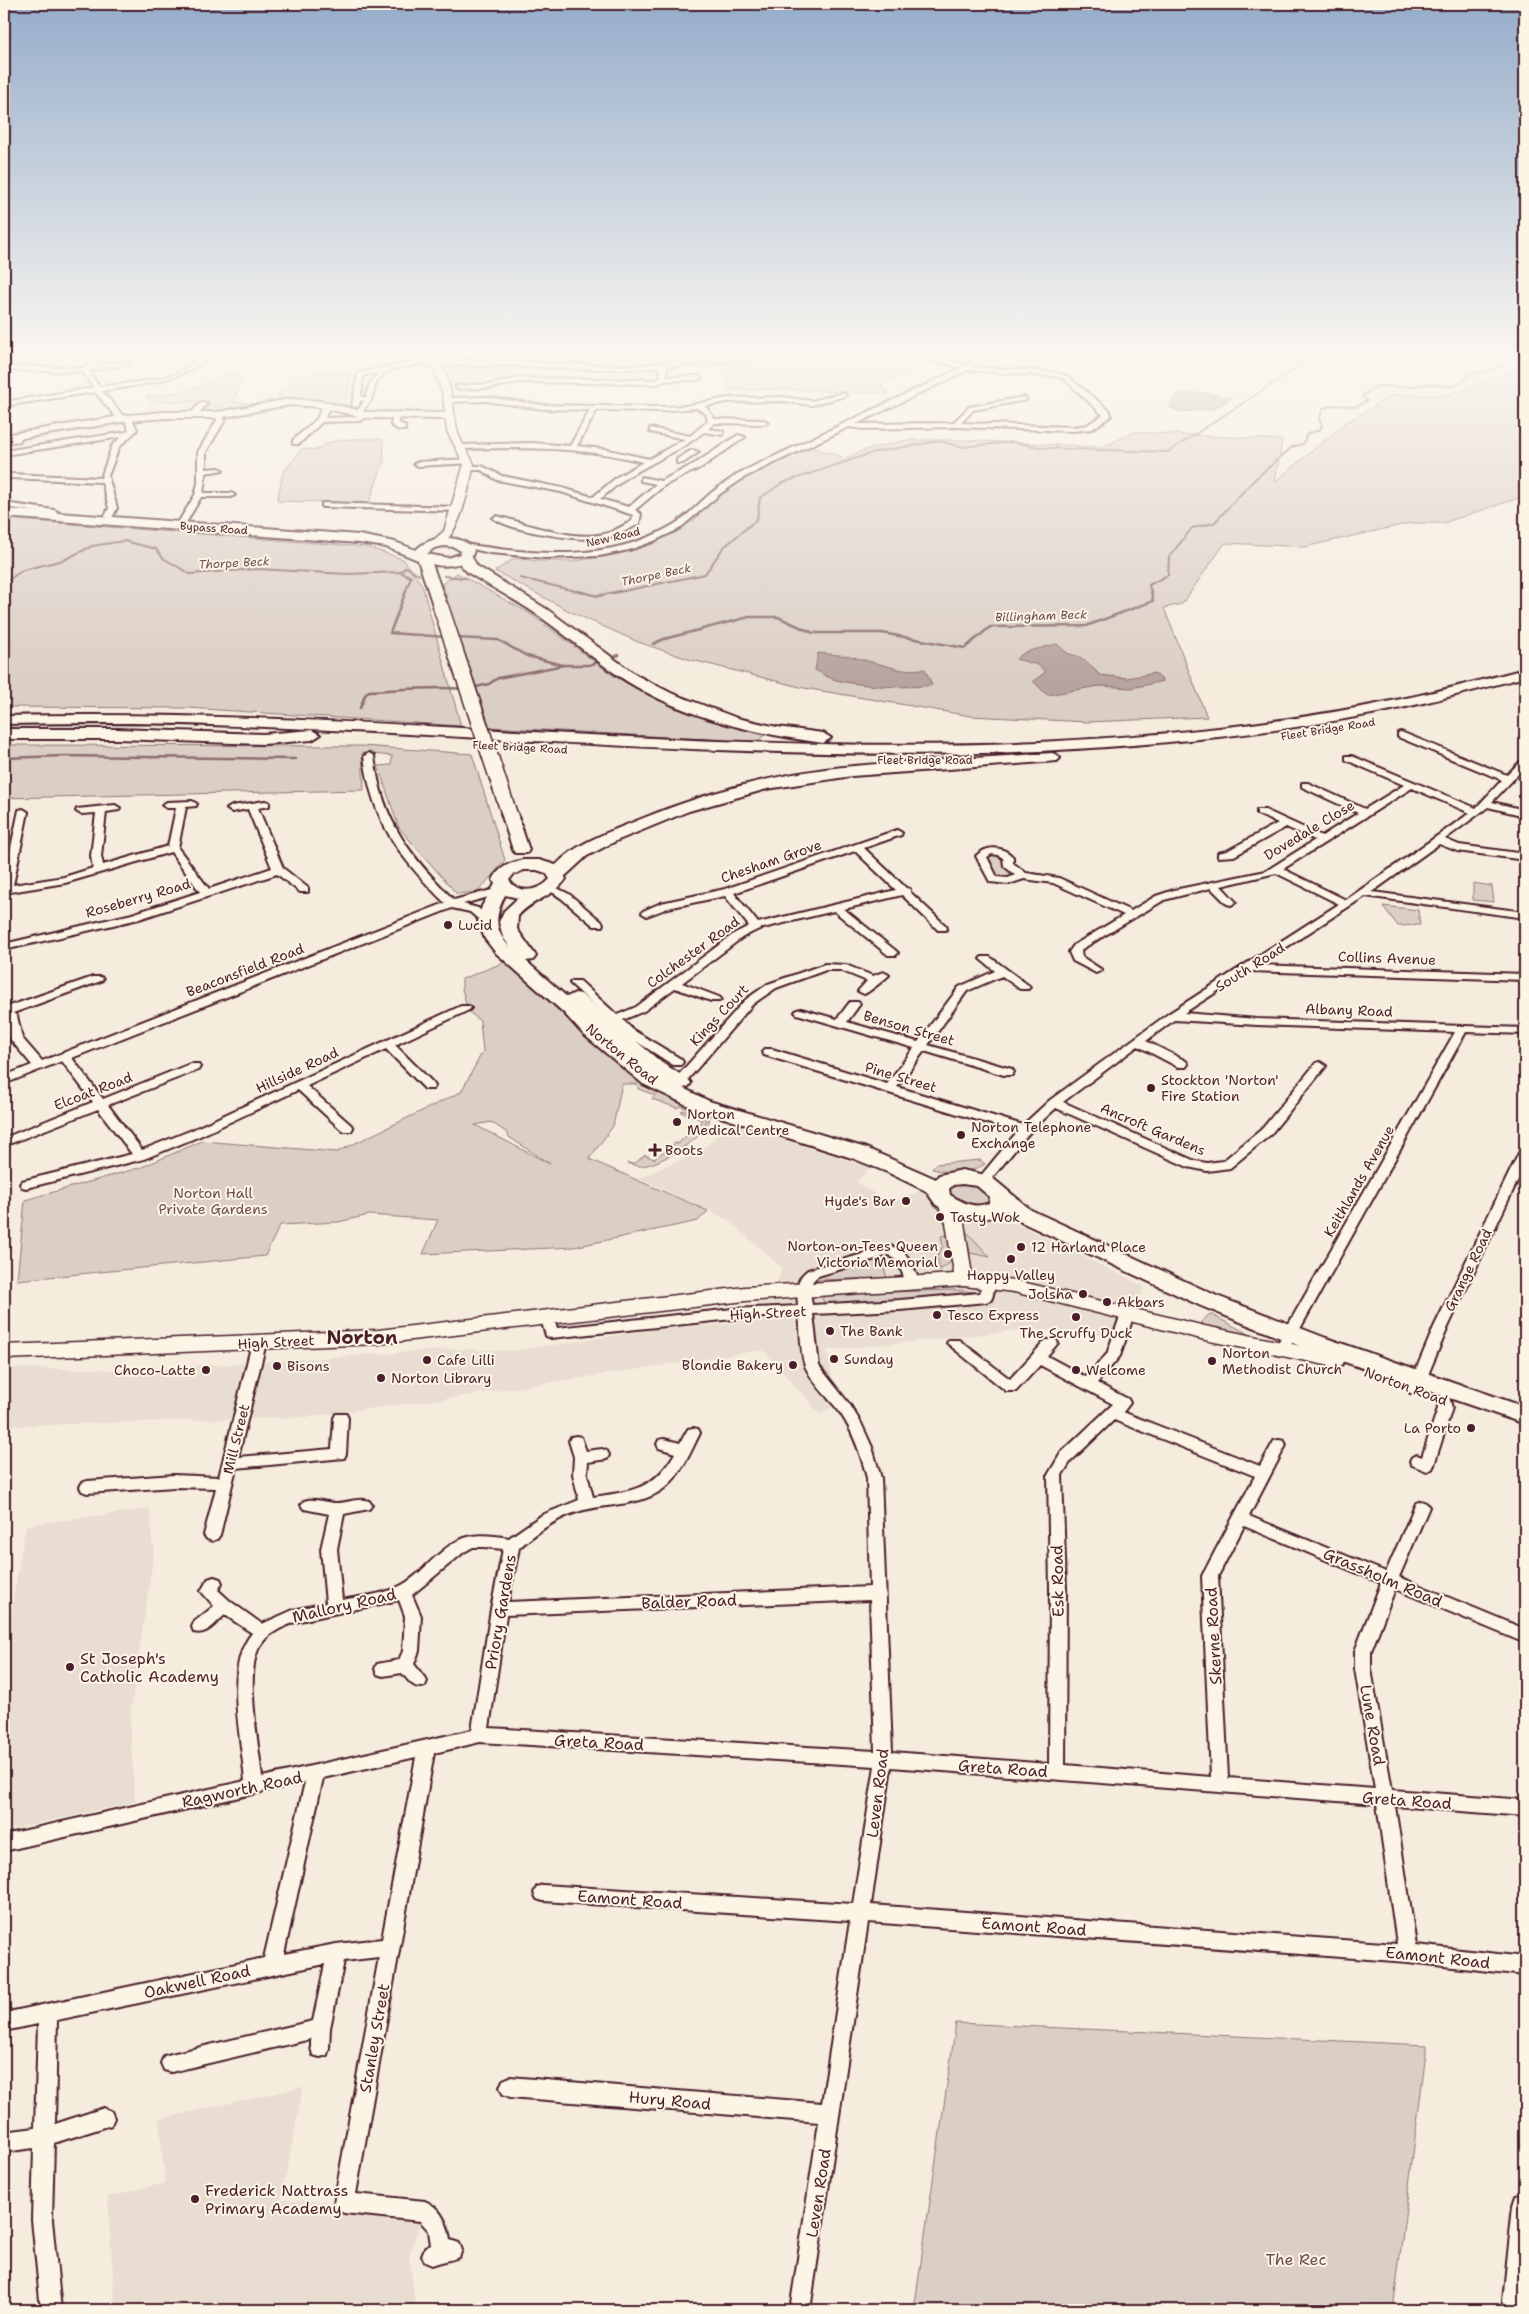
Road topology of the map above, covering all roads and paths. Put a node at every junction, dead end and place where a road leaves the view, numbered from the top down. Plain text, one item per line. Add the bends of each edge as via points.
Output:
1 (109, 464) edge
2 (202, 464) edge
3 (418, 464) dead end
4 (469, 464) junction
5 (646, 464) edge
6 (699, 464) edge
7 (766, 464) edge
8 (219, 470) dead end
9 (202, 471) junction
10 (653, 475) dead end
11 (10, 476) dead end
12 (104, 480) junction
13 (662, 483) junction
14 (199, 495) junction
15 (231, 495) dead end
16 (595, 499) junction
17 (325, 505) dead end
18 (4, 506) edge
19 (457, 509) junction
20 (630, 510) junction
21 (4, 513) edge
22 (109, 516) junction
23 (497, 518) dead end
24 (182, 524) junction
25 (449, 532) junction
26 (433, 544) junction
27 (462, 553) junction
28 (422, 557) junction
29 (434, 583) junction
30 (1525, 672) edge
31 (1525, 686) edge
32 (4, 714) edge
33 (170, 719) junction
34 (4, 720) edge
35 (4, 728) edge
36 (4, 734) edge
37 (319, 735) junction
38 (1406, 740) dead end
39 (1042, 746) junction
40 (369, 756) dead end
41 (1052, 758) junction
42 (1349, 758) dead end
43 (1525, 762) edge
44 (1508, 778) junction
45 (1305, 785) dead end
46 (1410, 785) junction
47 (1485, 803) junction
48 (265, 804) dead end
49 (167, 805) dead end
50 (252, 806) junction
51 (115, 808) dead end
52 (232, 808) dead end
53 (100, 809) junction
54 (81, 811) dead end
55 (23, 812) dead end
56 (1261, 812) dead end
57 (1477, 812) junction
58 (1366, 813) junction
59 (1525, 813) edge
60 (1286, 823) junction
61 (897, 833) dead end
62 (1322, 840) junction
63 (1438, 840) junction
64 (857, 847) junction
65 (173, 848) junction
66 (521, 850) junction
67 (1222, 855) dead end
68 (1525, 857) edge
69 (1274, 869) junction
70 (278, 870) junction
71 (99, 871) junction
72 (1023, 876) dead end
73 (548, 881) junction
74 (503, 882) junction
75 (1213, 884) junction
76 (5, 890) edge
77 (304, 890) dead end
78 (906, 891) junction
79 (728, 892) junction
80 (1364, 893) junction
81 (207, 894) junction
82 (1232, 902) dead end
83 (1348, 904) junction
84 (454, 906) junction
85 (836, 908) junction
86 (649, 909) dead end
87 (1132, 915) junction
88 (1525, 915) edge
89 (487, 920) junction
90 (598, 924) dead end
91 (754, 927) junction
92 (942, 928) dead end
93 (4, 948) edge
94 (892, 953) dead end
95 (986, 959) dead end
96 (1248, 968) junction
97 (1096, 970) dead end
98 (1003, 972) junction
99 (1525, 977) edge
100 (97, 979) dead end
101 (576, 982) dead end
102 (674, 984) junction
103 (1024, 987) dead end
104 (864, 990) dead end
105 (715, 999) dead end
106 (854, 1004) dead end
107 (465, 1008) dead end
108 (4, 1012) edge
109 (801, 1012) dead end
110 (1172, 1016) junction
111 (840, 1023) junction
112 (604, 1024) junction
113 (1463, 1028) junction
114 (1525, 1031) edge
115 (1138, 1042) junction
116 (388, 1044) junction
117 (921, 1047) junction
118 (768, 1052) dead end
119 (65, 1057) junction
120 (1182, 1064) dead end
121 (1324, 1064) dead end
122 (40, 1066) junction
123 (194, 1067) dead end
124 (678, 1072) junction
125 (1008, 1072) dead end
126 (4, 1080) edge
127 (300, 1086) junction
128 (429, 1086) dead end
129 (890, 1089) junction
130 (1054, 1103) junction
131 (100, 1104) junction
132 (347, 1128) dead end
133 (1025, 1130) junction
134 (4, 1142) edge
135 (1525, 1153) edge
136 (140, 1156) junction
137 (954, 1177) junction
138 (982, 1180) junction
139 (26, 1184) dead end
140 (996, 1203) junction
141 (953, 1208) junction
142 (964, 1280) junction
143 (912, 1282) junction
144 (987, 1282) junction
145 (803, 1288) junction
146 (805, 1311) junction
147 (1127, 1314) junction
148 (547, 1316) junction
149 (1286, 1341) junction
150 (259, 1343) junction
151 (954, 1343) dead end
152 (1051, 1343) dead end
153 (4, 1352) edge
154 (1039, 1358) junction
155 (1088, 1384) junction
156 (1417, 1384) junction
157 (1444, 1400) junction
158 (1118, 1408) junction
159 (1525, 1416) edge
160 (342, 1418) dead end
161 (1525, 1426) edge
162 (693, 1433) dead end
163 (576, 1441) dead end
164 (664, 1444) dead end
165 (1279, 1445) dead end
166 (684, 1450) junction
167 (602, 1455) dead end
168 (581, 1457) junction
169 (1417, 1461) dead end
170 (230, 1463) junction
171 (1264, 1474) junction
172 (225, 1483) junction
173 (87, 1487) dead end
174 (587, 1504) junction
175 (364, 1505) dead end
176 (309, 1506) dead end
177 (1421, 1507) dead end
178 (337, 1509) junction
179 (1240, 1518) junction
180 (212, 1535) dead end
181 (512, 1545) junction
182 (1390, 1580) junction
183 (214, 1583) dead end
184 (403, 1592) junction
185 (878, 1593) junction
186 (224, 1606) junction
187 (335, 1608) junction
188 (499, 1609) junction
189 (200, 1627) dead end
190 (261, 1632) junction
191 (1525, 1636) edge
192 (405, 1666) junction
193 (383, 1669) dead end
194 (419, 1681) dead end
195 (480, 1735) junction
196 (426, 1748) junction
197 (884, 1759) junction
198 (1057, 1772) junction
199 (316, 1773) junction
200 (1220, 1785) junction
201 (254, 1786) junction
202 (1385, 1798) junction
203 (1525, 1808) edge
204 (4, 1843) edge
205 (543, 1893) dead end
206 (861, 1913) junction
207 (390, 1947) junction
208 (336, 1953) junction
209 (1408, 1953) junction
210 (272, 1965) junction
211 (1525, 1966) edge
212 (48, 2012) junction
213 (4, 2022) edge
214 (321, 2028) junction
215 (320, 2048) dead end
216 (170, 2063) dead end
217 (510, 2087) dead end
218 (830, 2113) junction
219 (104, 2118) dead end
220 (43, 2137) junction
221 (4, 2142) edge
222 (1525, 2206) edge
223 (442, 2252) dead end
224 (1522, 2273) edge
225 (51, 2310) edge
226 (800, 2310) edge
227 (1514, 2310) edge

1 - 12 street
2 - 9 street
3 - 4 street
4 - 16 street via 507,480
4 - 19 main road
5 - 16 street via 623,476
6 - 13 street
7 - 27 street, New Road via 717,492 683,523 657,537 619,549 566,557 497,551
8 - 9 street
9 - 14 street
10 - 13 street via 641,482
11 - 12 street
12 - 22 street via 113,508
13 - 20 street
14 - 15 street
14 - 24 street
16 - 20 street
17 - 19 street
18 - 22 main road, Bypass Road
19 - 25 main road
20 - 23 street via 637,514 636,522 604,536 581,537
21 - 24 main road, Bypass Road
22 - 24 main road, Bypass Road
24 - 26 main road, Bypass Road via 363,535
24 - 28 main road, Bypass Road via 359,540 387,544
25 - 26 main road
25 - 27 main road
26 - 27 main road, Bypass Road via 448,542
26 - 28 main road via 422,550
27 - 28 main road, Bypass Road via 441,562
27 - 29 main road via 440,571
27 - 39 main road via 472,569 544,614 611,664 645,686 706,713 775,731 857,742
28 - 29 main road
29 - 66 main road, bridge
30 - 39 main road, Fleet Bridge Road via 1423,699 1281,724
31 - 41 main road, Fleet Bridge Road via 1423,712 1285,736
32 - 33 main road via 104,714
33 - 34 main road
33 - 39 main road, Fleet Bridge Road via 754,747 904,750
35 - 37 main road via 171,729
36 - 37 main road via 264,738
37 - 41 main road, Fleet Bridge Road via 734,758
38 - 44 street
40 - 84 street via 372,782 390,830 419,871
41 - 73 main road, Norton Road via 902,767 766,784 713,797 607,839 578,855
42 - 46 street
43 - 44 street, South Road
44 - 47 street, South Road
45 - 58 street
46 - 57 street
46 - 58 street, Dovedale Close
47 - 57 street, South Road
47 - 59 street
48 - 50 street
49 - 65 street via 186,804
50 - 52 street
50 - 70 street
51 - 53 street
53 - 54 street
53 - 71 street via 96,856
55 - 76 street
56 - 60 street
57 - 63 street, South Road
58 - 62 street, Dovedale Close
60 - 62 street
60 - 67 street via 1230,854
61 - 64 street, Chesham Grove
62 - 69 street, Dovedale Close
63 - 68 street via 1457,848
63 - 80 street, South Road
64 - 78 street
64 - 79 street, Chesham Grove
65 - 71 street
65 - 81 street
66 - 73 main road
66 - 74 main road
69 - 75 street, Dovedale Close
69 - 83 street
70 - 77 street
70 - 81 street, Roseberry Road
71 - 76 street
72 - 87 street via 1064,883
73 - 74 main road via 512,892
73 - 74 main road via 531,864
73 - 90 street
73 - 112 main road, Norton Road via 518,905 508,920 508,930 512,939 545,972
74 - 84 street, Beaconsfield Road
74 - 89 main road
75 - 82 street
75 - 87 street, Dovedale Close via 1160,898
78 - 85 street, Colchester Road
78 - 92 street
79 - 86 street, Chesham Grove
79 - 91 street
80 - 83 street, South Road
80 - 88 street
81 - 93 street, Roseberry Road via 135,917
83 - 96 street, South Road
84 - 89 street via 474,910
84 - 119 street, Beaconsfield Road
85 - 91 street, Colchester Road
85 - 94 street
87 - 97 street, Dovedale Close via 1078,947 1075,952 1077,959
89 - 112 main road, Norton Road via 491,935 502,949 569,1008
91 - 102 street, Colchester Road
95 - 98 street
96 - 99 street, Collins Avenue
96 - 110 street, South Road
98 - 103 street
98 - 117 street via 963,989
100 - 108 street
101 - 112 street
102 - 105 street
102 - 112 street, Colchester Road via 640,1009
104 - 124 street, Kings Court via 879,977 842,967 825,967 772,986 749,1002
106 - 111 street
107 - 116 street, Hillside Road
108 - 122 street via 11,1016 16,1039
109 - 111 street, Benson Street
110 - 113 street, Albany Road
110 - 115 street, South Road
111 - 117 street, Benson Street
112 - 124 main road, Norton Road via 656,1067
112 - 141 main road, Norton Road via 650,1080 688,1100 728,1114 859,1153 932,1186
113 - 114 street, Albany Road
113 - 149 street, Keithlands Avenue
115 - 120 street
115 - 130 street, South Road
116 - 127 street, Hillside Road
116 - 128 street
117 - 125 street, Benson Street
117 - 129 street
118 - 129 street, Pine Street
119 - 122 street, Beaconsfield Road
119 - 131 street
121 - 130 street, Ancroft Gardens via 1266,1132 1226,1165 1216,1167 1192,1164
122 - 126 street, Beaconsfield Road
123 - 131 street, Elcoat Road
124 - 137 main road, Norton Road via 731,1106 891,1156 930,1173
127 - 132 street
127 - 136 street, Hillside Road
129 - 133 street, Pine Street
130 - 133 street, South Road
131 - 134 street, Elcoat Road
131 - 136 street
133 - 138 street, South Road
135 - 156 street, Grange Road via 1440,1327
136 - 139 street, Hillside Road
137 - 138 main road, Norton Road
137 - 141 main road via 942,1183
138 - 140 main road
140 - 141 main road, Norton Road
140 - 149 main road, Norton Road via 1209,1301
141 - 142 main road
142 - 143 main road, High Street
142 - 144 main road, High Street
143 - 145 main road, High Street
143 - 145 street, High Street via 902,1257 890,1250 813,1273 806,1278
144 - 146 street, High Street via 986,1297
144 - 147 main road, High Street
145 - 146 street, Leven Road
145 - 148 main road, High Street
146 - 148 street, High Street via 733,1314 551,1333
146 - 185 street, Leven Road via 812,1366 848,1413 868,1449 874,1478
147 - 149 main road, High Street via 1205,1333
147 - 155 street via 1114,1356
148 - 150 main road, High Street via 378,1337
149 - 156 main road, Norton Road
149 - 156 main road, Norton Road via 1334,1360
150 - 153 main road, High Street
150 - 170 street, Mill Street
151 - 154 street via 1011,1387
152 - 154 street
154 - 155 street
155 - 158 street
156 - 157 main road, Norton Road
156 - 159 main road, Norton Road
157 - 161 main road, Norton Road
157 - 169 street via 1445,1408 1427,1465
158 - 171 street
158 - 198 street, Esk Road via 1066,1457 1055,1475
160 - 170 street via 339,1454
162 - 166 street, Priory Gardens
163 - 168 street
164 - 166 street
165 - 171 street, Skerne Road
166 - 174 street, Priory Gardens via 660,1484 641,1494
167 - 168 street
168 - 174 street via 580,1474
170 - 172 street, Mill Street
171 - 179 street, Skerne Road
172 - 173 street via 174,1480
172 - 180 street, Mill Street
174 - 181 street, Priory Gardens via 540,1522
175 - 178 street
176 - 178 street
177 - 182 street, Lune Road
178 - 187 street via 329,1549
179 - 182 street, Grassholm Road
179 - 200 street, Skerne Road via 1210,1576
181 - 184 street, Mallory Road via 471,1542
181 - 188 street, Priory Gardens
182 - 191 street, Grassholm Road
182 - 202 street, Lune Road via 1363,1651 1363,1669
183 - 186 street via 209,1591
184 - 187 street, Mallory Road
184 - 192 street via 413,1616 411,1651
185 - 188 street, Balder Road
185 - 197 street, Leven Road
186 - 189 street
186 - 190 street
187 - 190 street, Mallory Road via 279,1620
188 - 195 street, Priory Gardens
190 - 201 street, Mallory Road via 249,1650 243,1671
192 - 193 street
192 - 194 street
195 - 196 street, Ragworth Road
195 - 197 street, Greta Road
196 - 199 street, Ragworth Road
196 - 207 street, Stanley Street
197 - 198 street, Greta Road
197 - 206 street, Leven Road
198 - 200 street, Greta Road
199 - 201 street, Ragworth Road
199 - 210 street
200 - 202 street, Greta Road
201 - 204 street, Ragworth Road
202 - 203 street, Greta Road
202 - 209 street, Lune Road
205 - 206 street, Eamont Road
206 - 209 street, Eamont Road
206 - 218 street, Leven Road
207 - 208 street, Oakwell Road
207 - 223 street, Stanley Street via 344,2203 425,2211 438,2227
208 - 210 street, Oakwell Road
208 - 214 street
209 - 211 street, Eamont Road
210 - 212 street, Oakwell Road
212 - 213 street, Oakwell Road
212 - 220 street
214 - 215 street
214 - 216 street
217 - 218 street, Hury Road
218 - 226 street, Leven Road
219 - 220 street
220 - 221 street
220 - 225 street via 42,2220
222 - 224 street
224 - 227 street

